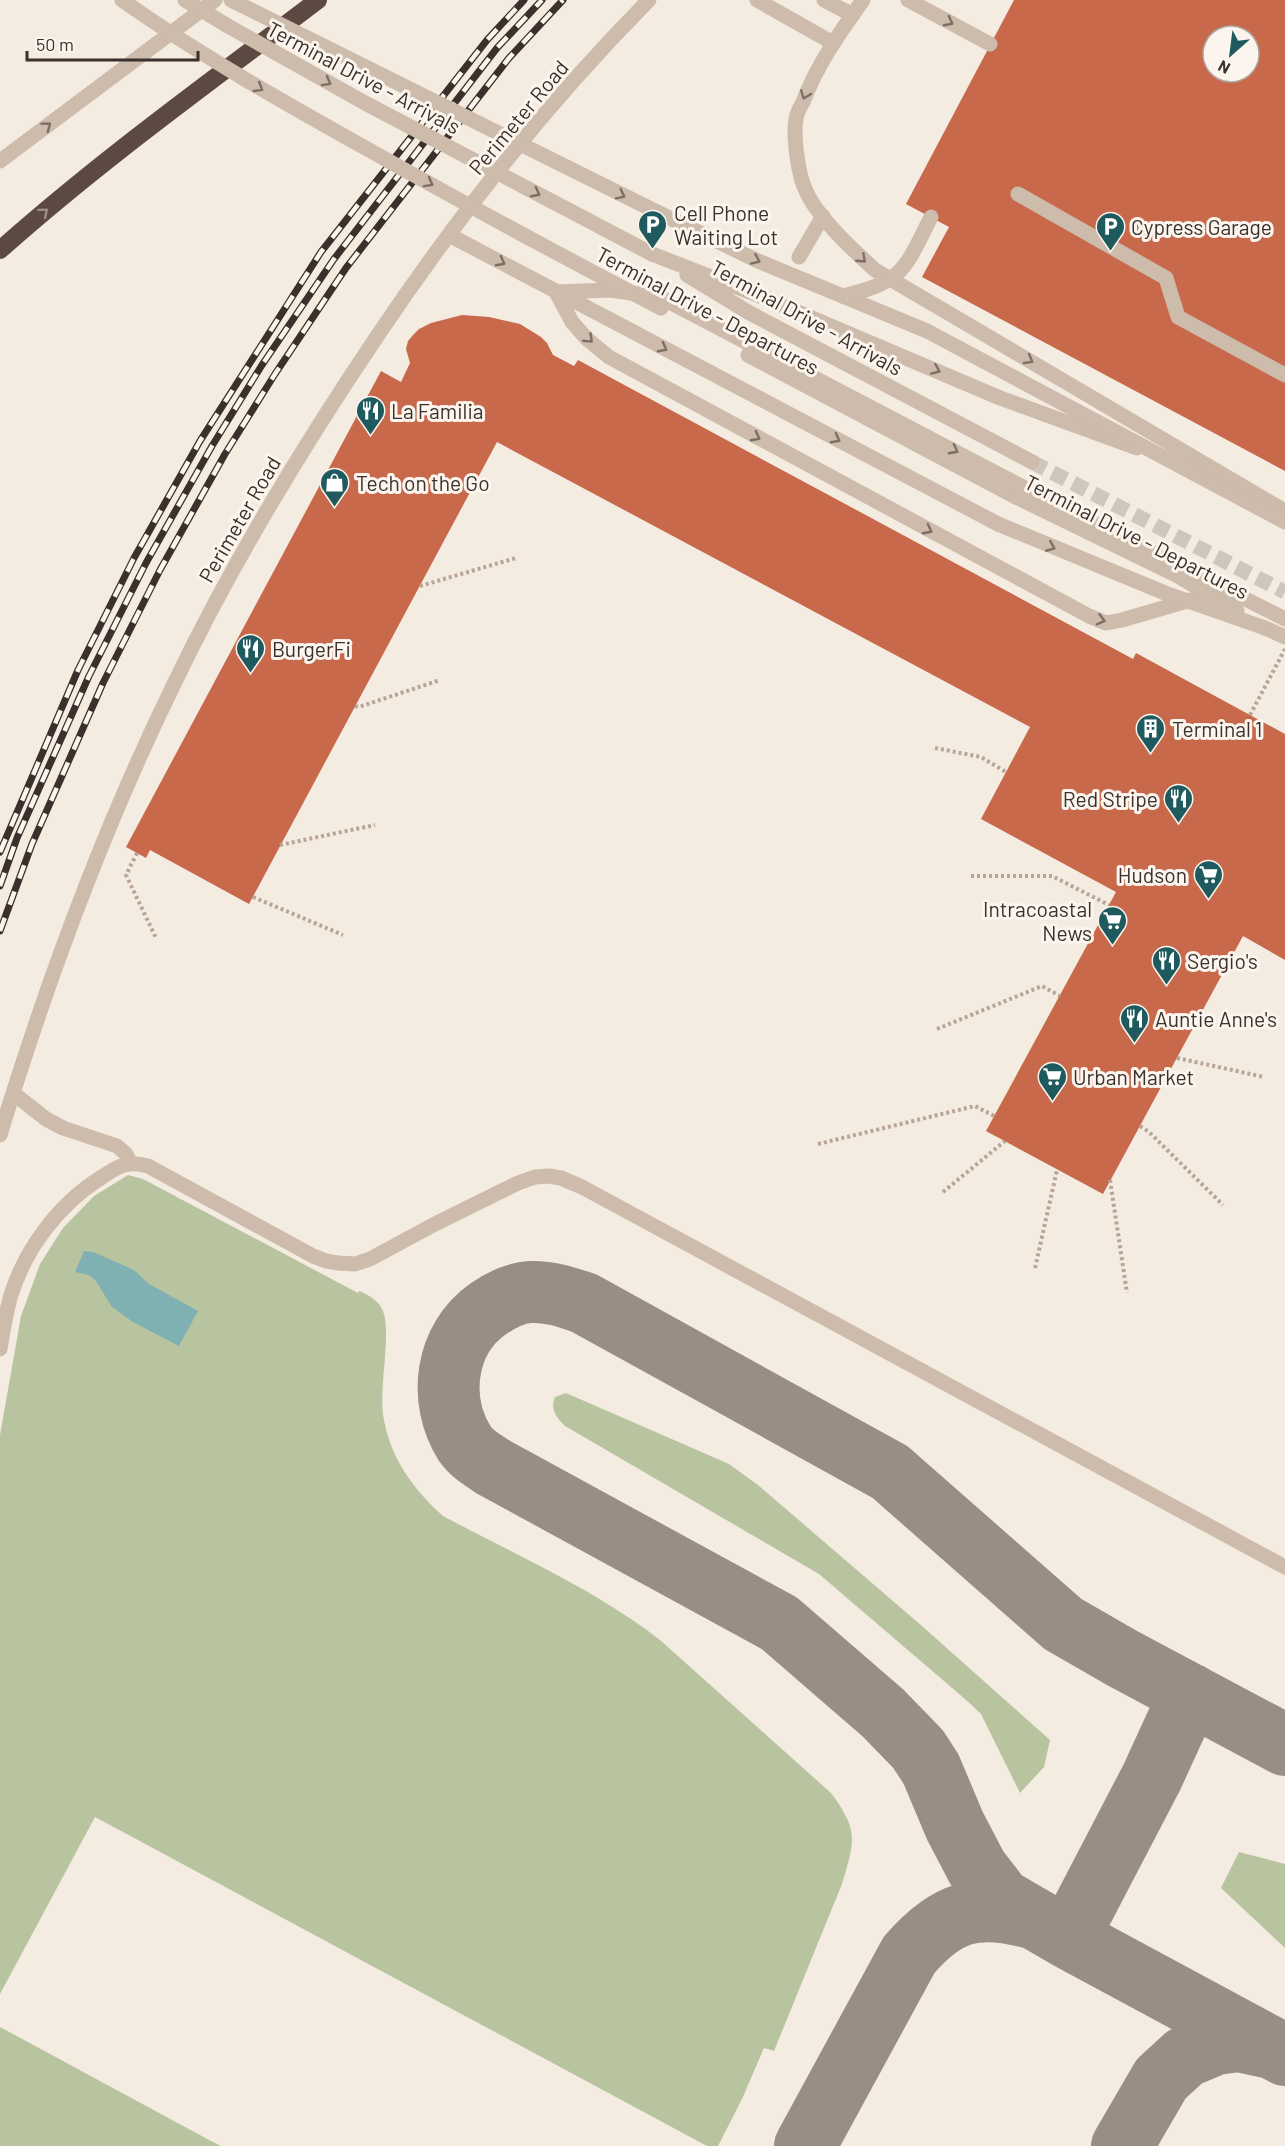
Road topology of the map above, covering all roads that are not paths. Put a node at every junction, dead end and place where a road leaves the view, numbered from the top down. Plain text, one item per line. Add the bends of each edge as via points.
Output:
1 (122, 0) edge
2 (185, 0) edge
3 (215, 0) edge
4 (231, 0) edge
5 (318, 0) edge
6 (649, 0) edge
7 (757, 0) edge
8 (824, 0) edge
9 (863, 0) edge
10 (908, 0) edge
11 (853, 15) junction
12 (833, 43) junction
13 (990, 44) dead end
14 (0, 161) edge
15 (1018, 194) dead end
16 (823, 216) junction
17 (931, 218) dead end
18 (449, 235) junction
19 (0, 250) edge
20 (652, 254) junction
21 (799, 257) dead end
22 (556, 292) junction
23 (842, 296) junction
24 (1285, 375) edge
25 (1032, 462) tunnel mouth
26 (1231, 478) junction
27 (1285, 511) edge
28 (1285, 522) edge
29 (1227, 589) junction
30 (1285, 619) edge
31 (1265, 628) junction
32 (1285, 637) edge
33 (13, 1093) junction
34 (0, 1135) edge
35 (130, 1162) junction
36 (0, 1349) edge
37 (1285, 1567) edge

1 -> 31 street, Terminal Drive - Departures, bridge via 266,92 542,246 1016,497 1178,576
2 -> 20 street, Terminal Drive - Arrivals, bridge via 326,81
14 -> 3 street
4 -> 23 street, bridge via 590,180 758,261
19 -> 5 highway via 86,176
6 - 18 street, Perimeter Road via 537,124
7 - 12 street
8 - 11 street
9 - 11 street
10 -> 13 street
11 - 12 street
12 -> 16 street via 810,83 796,119 797,162 806,192
15 - 24 street via 1166,278 1178,317
16 - 21 street
16 -> 26 street via 875,270
17 - 23 street, bridge via 909,262 893,278 875,288
18 -> 22 street
18 - 33 street, Perimeter Road via 320,423 246,548 175,681 90,876
20 - 25 street, Terminal Drive - Arrivals via 748,312
20 -> 26 street via 1000,398
22 -> 29 street via 610,290 660,297
22 -> 29 street via 572,322 609,357 1089,616 1106,623 1122,620
22 -> 31 street, bridge via 998,524 1165,593
23 - 28 street, bridge via 927,331
26 - 27 street
29 - 30 street
31 - 32 street, Terminal Drive - Departures
33 - 34 street, Perimeter Road
33 - 35 street via 63,1128 117,1146
35 - 36 street via 81,1190 50,1223 25,1262 11,1295
35 - 37 street via 148,1166 313,1256 355,1264 518,1183 536,1177 561,1178

